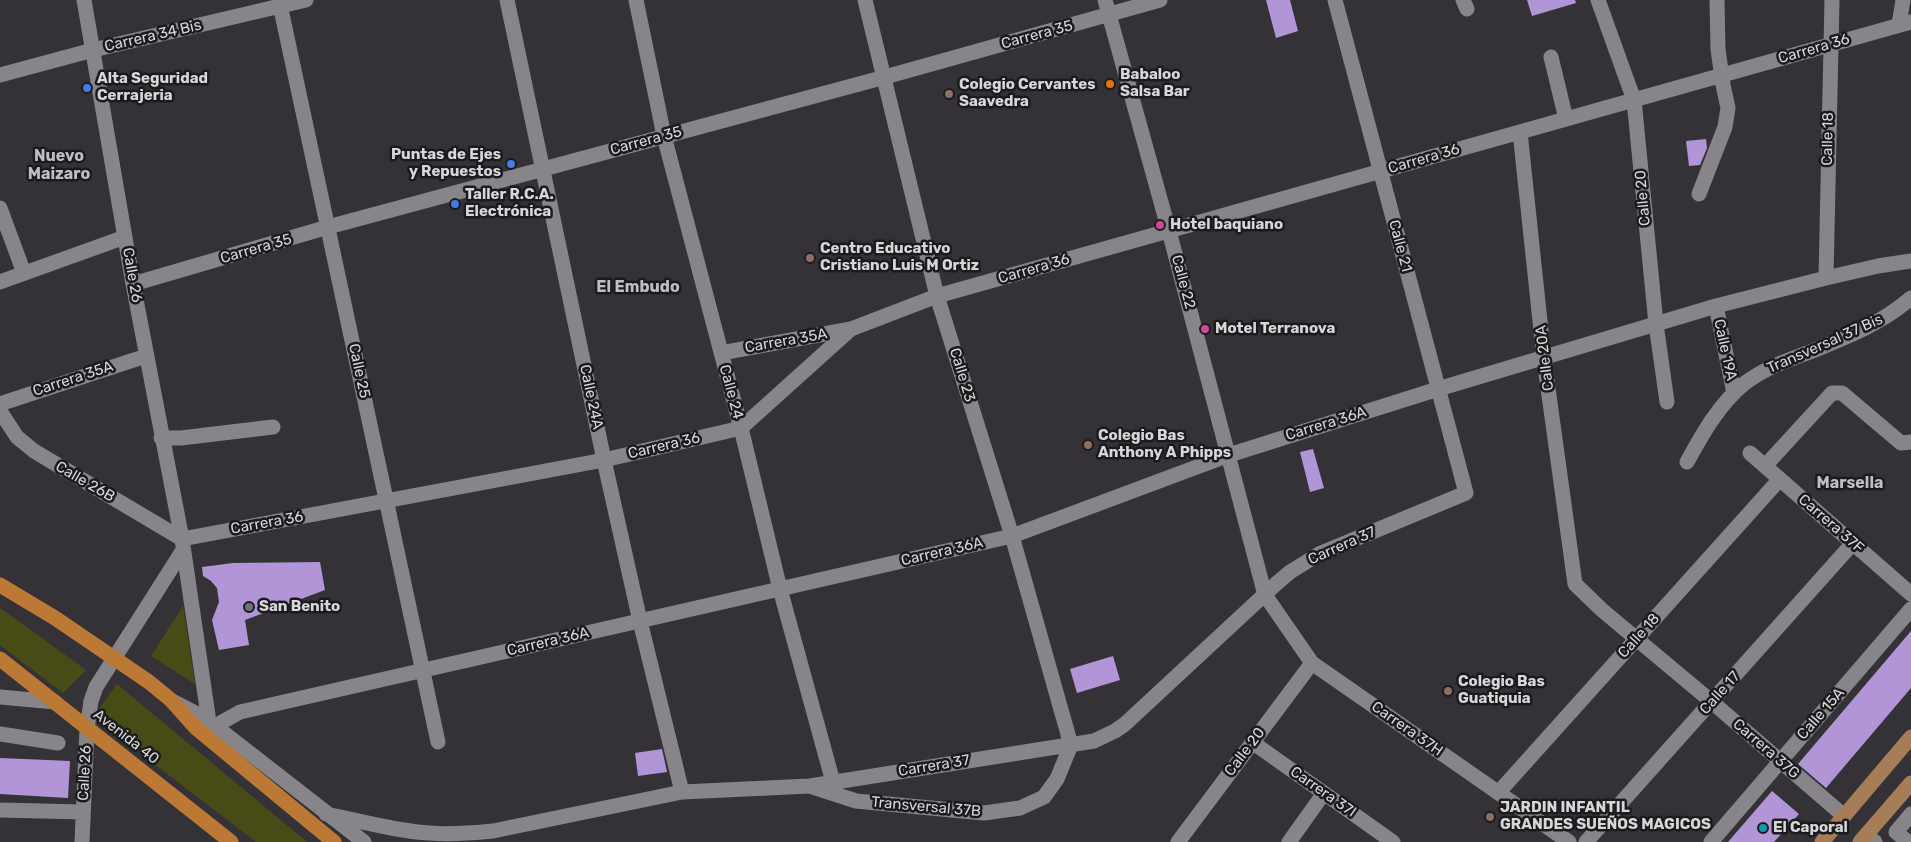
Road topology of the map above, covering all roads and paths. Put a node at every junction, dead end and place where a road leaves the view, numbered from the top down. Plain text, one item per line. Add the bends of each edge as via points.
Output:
1 (84, 0) edge
2 (306, 0) edge
3 (507, 0) edge
4 (636, 0) edge
5 (865, 0) edge
6 (1104, 0) edge
7 (1160, 0) edge
8 (1334, 0) edge
9 (1598, 0) edge
10 (1717, 0) edge
11 (1832, 0) edge
12 (1903, 0) edge
13 (280, 4) edge
14 (1109, 15) junction
15 (1905, 24) edge
16 (1830, 45) junction
17 (93, 50) junction
18 (1551, 57) dead end
19 (0, 75) edge
20 (1722, 75) junction
21 (885, 77) junction
22 (1634, 100) junction
23 (1566, 119) junction
24 (1520, 132) junction
25 (664, 136) junction
26 (543, 169) junction
27 (1380, 172) junction
28 (1700, 194) dead end
29 (0, 208) edge
30 (328, 228) junction
31 (1169, 231) junction
32 (125, 237) junction
33 (1911, 261) edge
34 (24, 273) junction
35 (1826, 278) junction
36 (0, 282) edge
37 (133, 284) junction
38 (937, 296) junction
39 (1911, 298) edge
40 (1716, 306) junction
41 (1656, 324) junction
42 (851, 329) junction
43 (721, 352) junction
44 (146, 356) junction
45 (1544, 359) junction
46 (1438, 389) junction
47 (1734, 393) junction
48 (1667, 402) dead end
49 (0, 404) edge
50 (0, 411) edge
51 (273, 427) dead end
52 (740, 428) junction
53 (162, 438) junction
54 (1911, 442) edge
55 (1750, 453) dead end
56 (1229, 455) junction
57 (604, 460) junction
58 (1687, 462) dead end
59 (1765, 466) junction
60 (1780, 479) junction
61 (1466, 493) joint
62 (388, 501) junction
63 (1012, 536) junction
64 (1853, 543) junction
65 (183, 544) junction
66 (1575, 584) joint
67 (0, 585) edge
68 (780, 589) junction
69 (1911, 594) edge
70 (1265, 595) junction
71 (1911, 609) edge
72 (640, 621) junction
73 (1636, 639) junction
74 (115, 658) junction
75 (0, 659) edge
76 (1312, 663) junction
77 (423, 670) junction
78 (0, 697) edge
79 (171, 700) junction
80 (55, 702) junction
81 (1712, 702) junction
82 (212, 724) junction
83 (87, 729) junction
84 (0, 734) edge
85 (1911, 737) edge
86 (58, 742) dead end
87 (438, 742) dead end
88 (1252, 742) junction
89 (1072, 745) junction
90 (1781, 761) junction
91 (833, 782) junction
92 (1911, 783) edge
93 (810, 786) junction
94 (682, 792) junction
95 (1324, 793) junction
96 (1498, 793) junction
97 (0, 810) edge
98 (83, 812) junction
99 (326, 814) junction
100 (1911, 814) edge
101 (1844, 816) junction
102 (1867, 840) edge
103 (82, 842) edge
104 (231, 842) edge
105 (334, 842) edge
106 (364, 842) edge
107 (1178, 842) edge
108 (1290, 842) edge
109 (1393, 842) edge
110 (1569, 842) edge
111 (1586, 842) edge
112 (1711, 842) edge
113 (1822, 842) edge
114 (1908, 842) edge

1 - 17 street, Calle 26
2 - 13 street, Carrera 34 Bis
3 - 26 street, Calle 24A
4 - 25 street, Calle 24
5 - 21 street, Calle 23
6 - 14 street, Calle 22
7 - 14 street, Carrera 35
8 - 27 street, Calle 21
9 - 22 street, Calle 20
10 - 20 street
11 - 16 street, Calle 18
12 - 15 street
13 - 17 street, Carrera 34 Bis
13 - 30 street, Calle 25
14 - 21 street, Carrera 35
14 - 31 street, Calle 22
15 - 16 street, Carrera 36
16 - 20 street, Carrera 36
16 - 35 street, Calle 18
17 - 19 street, Carrera 34 Bis
17 - 32 street, Calle 26
18 - 23 street
20 - 22 street, Carrera 36
20 - 28 street via 1728,108 1726,127
21 - 25 street, Carrera 35
21 - 38 street, Calle 23
22 - 23 street, Carrera 36
22 - 41 street, Calle 20
23 - 24 street, Carrera 36
24 - 27 street, Carrera 36
24 - 45 street, Calle 20A
25 - 26 street, Carrera 35
25 - 43 street, Calle 24
26 - 30 street, Carrera 35
26 - 57 street, Calle 24A
27 - 31 street, Carrera 36
27 - 46 street, Calle 21
29 - 34 street
30 - 37 street, Carrera 35
30 - 62 street, Calle 25
31 - 38 street, Carrera 36
31 - 56 street, Calle 22
32 - 34 street
32 - 37 street, Calle 26
33 - 35 street
34 - 36 street
35 - 40 street
37 - 44 street, Calle 26
38 - 42 street, Carrera 36
38 - 63 street, Calle 23
39 - 47 street, Transversal 37 Bis via 1890,315 1860,331 1770,368
40 - 41 street
40 - 47 street, Calle 19A
41 - 45 street, Carrera 36A
41 - 48 street, Calle 20
42 - 43 street, Carrera 35A
42 - 52 street, Carrera 36
43 - 52 street, Calle 24
44 - 49 street, Carrera 35A
44 - 53 street, Calle 26
45 - 46 street, Carrera 36A
45 - 66 street, Calle 20A
46 - 56 street, Carrera 36A
46 - 61 street, Calle 21
47 - 58 street, Transversal 37 Bis via 1715,415
50 - 65 street, Calle 26B via 17,437 34,451
51 - 53 street
52 - 57 street, Carrera 36
52 - 68 street, Calle 24
53 - 65 street, Calle 26
54 - 59 street via 1901,442 1842,393 1832,393
55 - 59 street, Carrera 37F
56 - 63 street, Carrera 36A
56 - 70 street, Calle 22
57 - 62 street, Carrera 36
57 - 72 street, Calle 24A
59 - 60 street, Carrera 37F
60 - 64 street, Carrera 37F
60 - 73 street, Calle 18
61 - 70 street, Carrera 37 via 1319,554 1290,572
62 - 65 street, Carrera 36
62 - 77 street, Calle 25
63 - 68 street, Carrera 36A
63 - 89 street, Calle 23
64 - 69 street, Carrera 37F
64 - 81 street, Calle 17
65 - 74 street, Calle 26
65 - 82 street, Calle 26
66 - 73 street, Carrera 37G
67 - 74 highway
68 - 72 street, Carrera 36A
68 - 91 street, Calle 24
70 - 76 street, Carrera 37H
70 - 89 street, Carrera 37 via 1116,731
71 - 90 street, Calle 15A
72 - 77 street, Carrera 36A
72 - 94 street, Calle 24A
73 - 81 street, Carrera 37G
73 - 96 street, Calle 18
74 - 79 highway
74 - 83 street, Calle 26 via 96,687
75 - 80 highway, Avenida 40
76 - 88 street, Calle 20
76 - 96 street, Carrera 37H
77 - 82 street, Carrera 36A via 240,712
77 - 87 street, Calle 25
78 - 80 street
79 - 82 street
79 - 105 highway via 196,728
80 - 83 highway, Avenida 40
81 - 90 street, Carrera 37G
81 - 111 street, Calle 17
82 - 99 street
83 - 98 street, Calle 26
83 - 104 highway, Avenida 40
84 - 86 street
85 - 101 main road
88 - 95 street, Carrera 37I
88 - 107 street, Calle 20
89 - 91 street, Carrera 37
89 - 93 street, Transversal 37B via 1057,779 1044,797 1020,808 984,812 856,801
90 - 101 street, Carrera 37G
90 - 112 street, Calle 15A
91 - 93 street, Carrera 37
92 - 102 main road
93 - 94 street, Carrera 37
94 - 99 street, Carrera 37 via 472,833 409,831
95 - 108 street
95 - 109 street, Carrera 37I
96 - 110 street, Carrera 37H
97 - 98 street
98 - 103 street, Calle 26
99 - 106 street
100 - 114 street via 1896,832
101 - 113 main road

